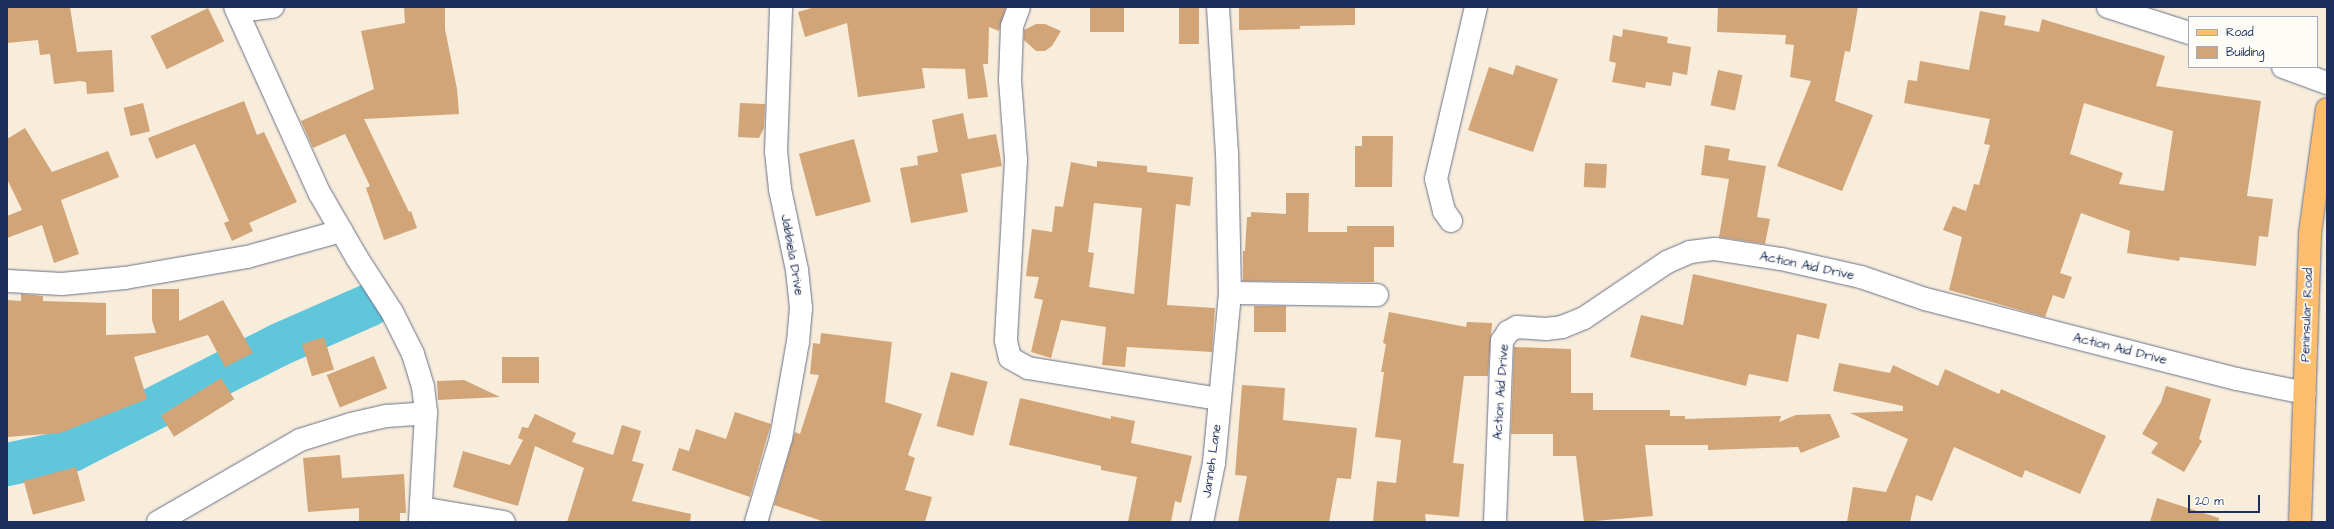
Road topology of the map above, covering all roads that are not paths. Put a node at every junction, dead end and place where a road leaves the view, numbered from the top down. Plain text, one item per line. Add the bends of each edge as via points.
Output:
1 (273, 7) edge
2 (781, 7) edge
3 (1019, 7) edge
4 (1218, 7) edge
5 (1476, 7) edge
6 (2108, 7) edge
7 (236, 9) edge
8 (2188, 33) edge
9 (2286, 68) edge
10 (2327, 83) edge
11 (2326, 115) edge
12 (1452, 221) dead end
13 (341, 231) junction
14 (7, 281) edge
15 (1230, 293) junction
16 (1377, 295) dead end
17 (2305, 393) junction
18 (1220, 399) junction
19 (426, 412) junction
20 (420, 515) edge
21 (758, 521) edge
22 (158, 522) edge
23 (504, 522) edge
24 (1202, 522) edge
25 (1495, 522) edge
26 (2300, 522) edge

1 - 7 street
2 - 21 street, Jabbiela Drive via 776,152 780,189 797,270 801,308 782,438
3 - 18 street via 1012,26 1010,80 1016,160 1006,340 1010,358 1028,368
4 - 15 street, Janneh Lane via 1227,154
5 - 12 street via 1436,179 1444,211
6 - 8 street
7 - 13 street via 320,194
9 - 10 street
11 - 17 main road, Peninsular Road via 2310,233
13 - 14 street via 247,257 125,278 62,284
13 - 19 street via 392,312 413,354 423,387
15 - 16 street
15 - 18 street, Janneh Lane
17 - 25 street, Action Aid Drive via 2237,379 1925,299 1861,277 1803,264 1715,250 1690,252 1667,262 1584,318 1562,327 1517,327 1508,332 1502,341
17 - 26 main road, Peninsular Road
18 - 24 street, Janneh Lane via 1214,463
19 - 20 street
19 - 22 street via 386,416 300,440
20 - 23 street

